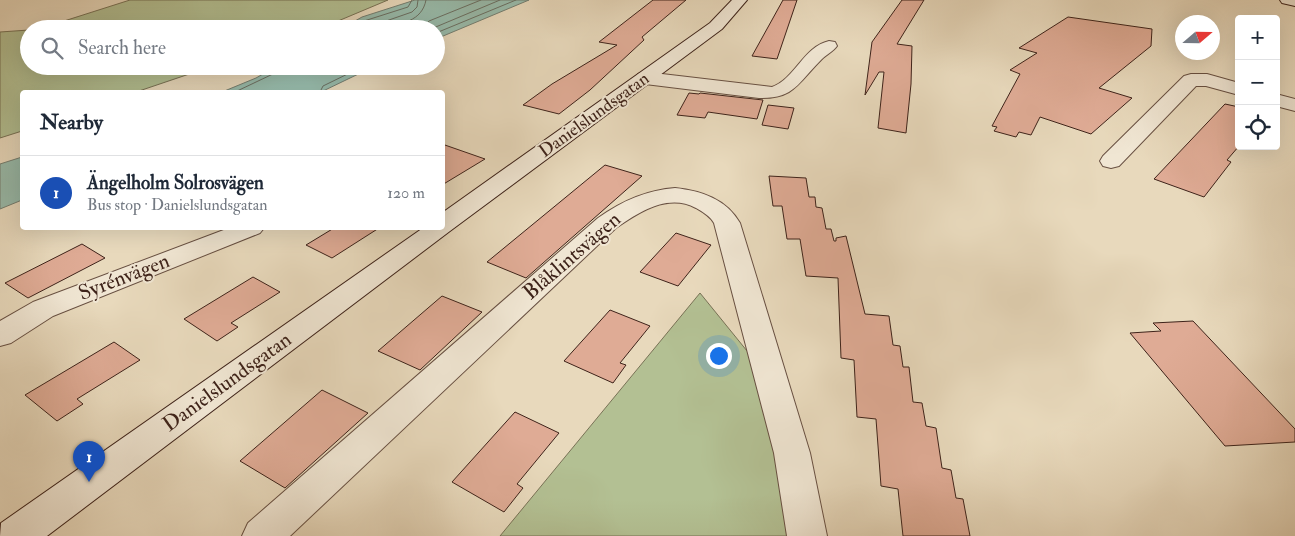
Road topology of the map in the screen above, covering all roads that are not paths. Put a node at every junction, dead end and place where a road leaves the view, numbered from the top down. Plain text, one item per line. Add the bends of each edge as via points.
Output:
1 (740, 0) edge
2 (1287, 0) edge
3 (1295, 2) edge
4 (829, 46) dead end
5 (645, 78) junction
6 (1235, 88) edge
7 (1280, 101) edge
8 (1295, 105) edge
9 (1111, 161) dead end
10 (445, 223) edge
11 (247, 230) edge
12 (436, 230) edge
13 (0, 335) edge
14 (16, 536) edge
15 (262, 536) edge
16 (807, 536) edge

1 - 5 street, Danielslundsgatan via 716,26
2 - 3 street
4 - 5 street via 818,51 786,87 775,92
5 - 10 street, Danielslundsgatan
6 - 9 street via 1207,80 1191,80
7 - 8 street
11 - 13 street, Syrénvägen via 43,309
12 - 14 street, Danielslundsgatan
15 - 16 street, Blåklintsvägen via 606,223 638,202 666,195 706,203 720,212 727,223 792,453

